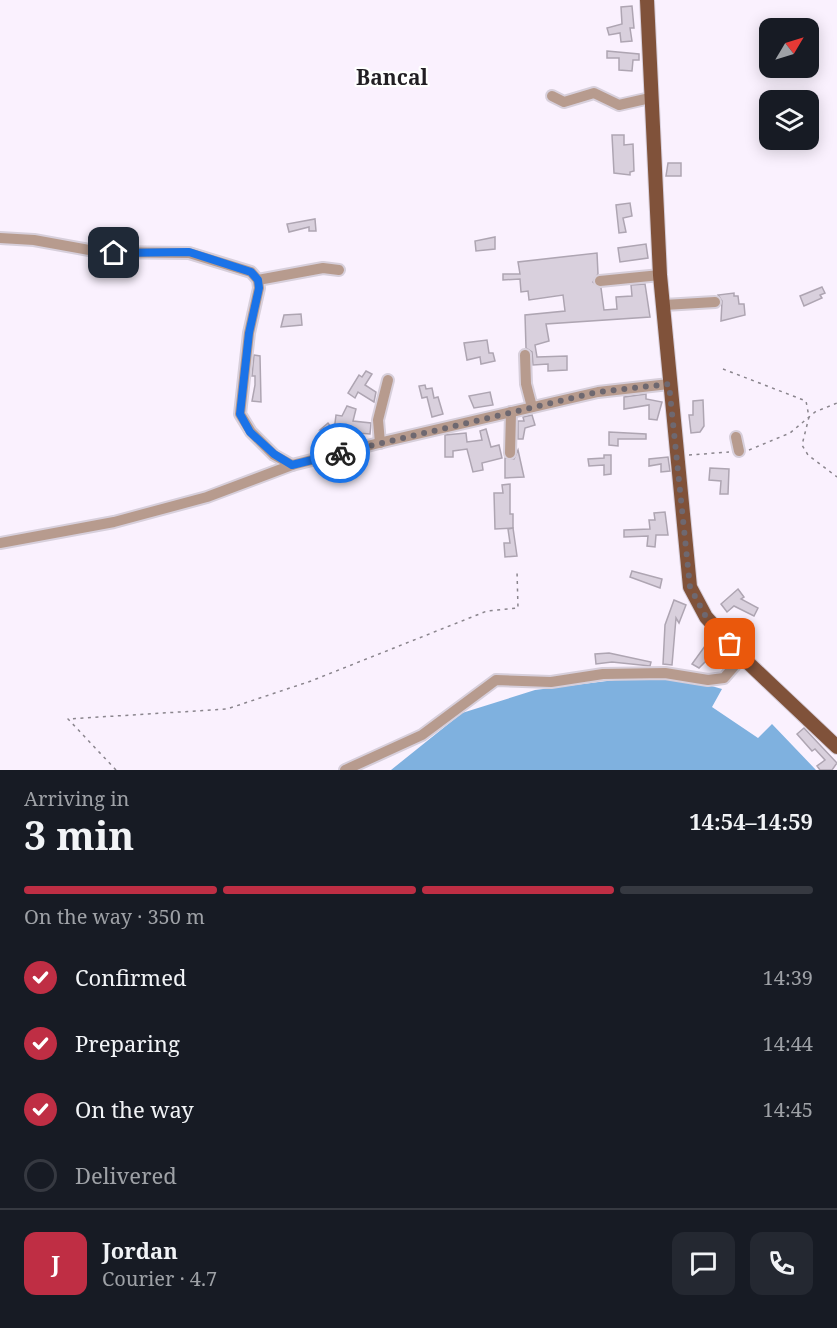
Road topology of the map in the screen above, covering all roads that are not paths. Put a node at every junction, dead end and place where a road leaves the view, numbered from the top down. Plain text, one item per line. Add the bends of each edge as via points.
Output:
1 (646, 0) edge
2 (552, 96) dead end
3 (650, 98) junction
4 (0, 238) edge
5 (339, 270) dead end
6 (660, 275) junction
7 (258, 280) junction
8 (600, 282) dead end
9 (715, 302) dead end
10 (664, 305) junction
11 (525, 355) dead end
12 (388, 380) dead end
13 (669, 384) junction
14 (532, 407) junction
15 (511, 412) junction
16 (736, 436) dead end
17 (380, 443) junction
18 (739, 451) road end
19 (510, 453) dead end
20 (292, 465) junction
21 (0, 543) edge
22 (742, 657) junction
23 (837, 747) edge
24 (345, 770) edge

1 - 3 main road
2 - 3 street via 564,102 594,93 619,105
3 - 6 main road
4 - 7 street via 100,252 189,252 251,272
5 - 7 street via 323,268
6 - 8 street
6 - 10 main road
7 - 20 street via 240,414 250,432
9 - 10 street
10 - 13 main road
11 - 14 street
12 - 17 street via 378,420
13 - 14 street via 598,392
13 - 22 main road via 690,587 706,617
14 - 15 street
15 - 17 street
15 - 19 street
16 - 18 street
17 - 20 street
20 - 21 street via 207,497 114,522
22 - 23 main road
22 - 24 street via 724,678 716,679 665,673 603,674 551,682 496,680 422,735

